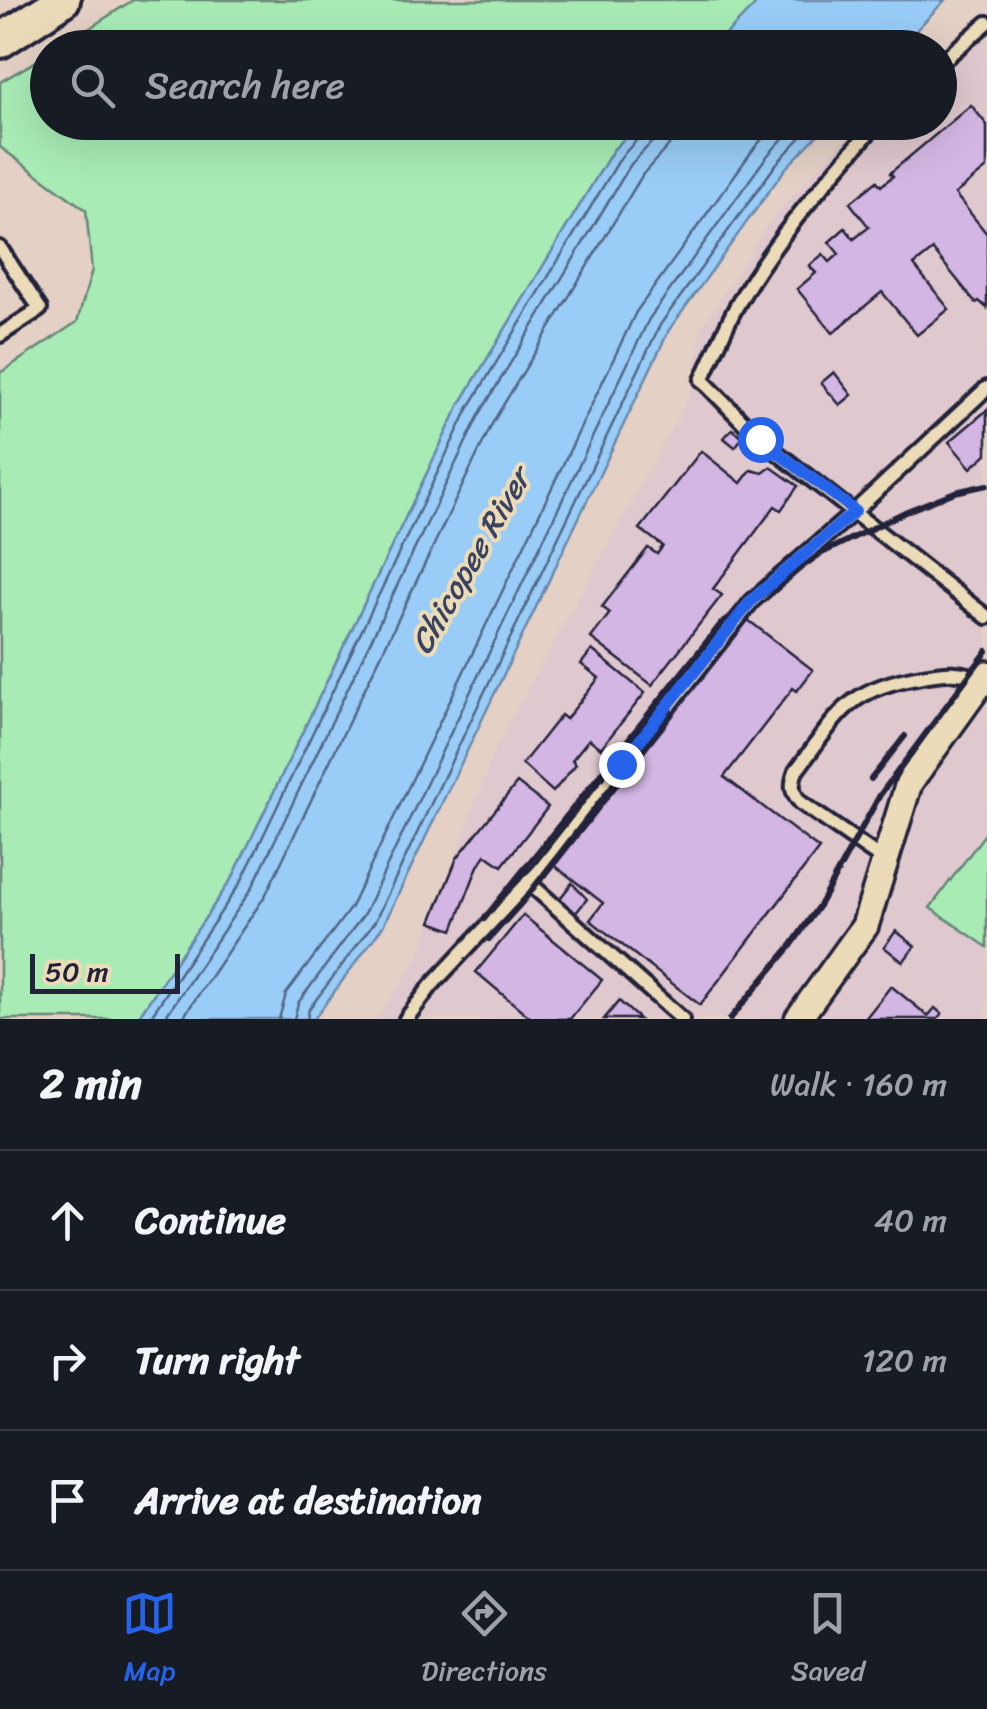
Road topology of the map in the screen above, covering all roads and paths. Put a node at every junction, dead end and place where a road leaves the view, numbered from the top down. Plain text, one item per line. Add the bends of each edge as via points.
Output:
1 (64, 0) edge
2 (987, 23) edge
3 (0, 41) edge
4 (957, 49) edge
5 (862, 140) edge
6 (0, 248) edge
7 (0, 335) edge
8 (987, 388) edge
9 (855, 511) junction
10 (987, 616) edge
11 (985, 677) edge
12 (884, 861) junction
13 (528, 882) junction
14 (406, 1019) edge
15 (682, 1019) edge
16 (798, 1019) edge

1 - 3 main road
2 - 4 lane
5 - 9 lane via 766,262 702,380 760,439
6 - 7 lane via 40,309
8 - 9 lane
9 - 10 lane
9 - 13 lane via 752,600
11 - 12 street via 910,783
11 - 12 lane via 957,670 870,689 852,699 796,771 792,784 801,803
12 - 16 street via 865,926
13 - 14 lane
13 - 15 lane

